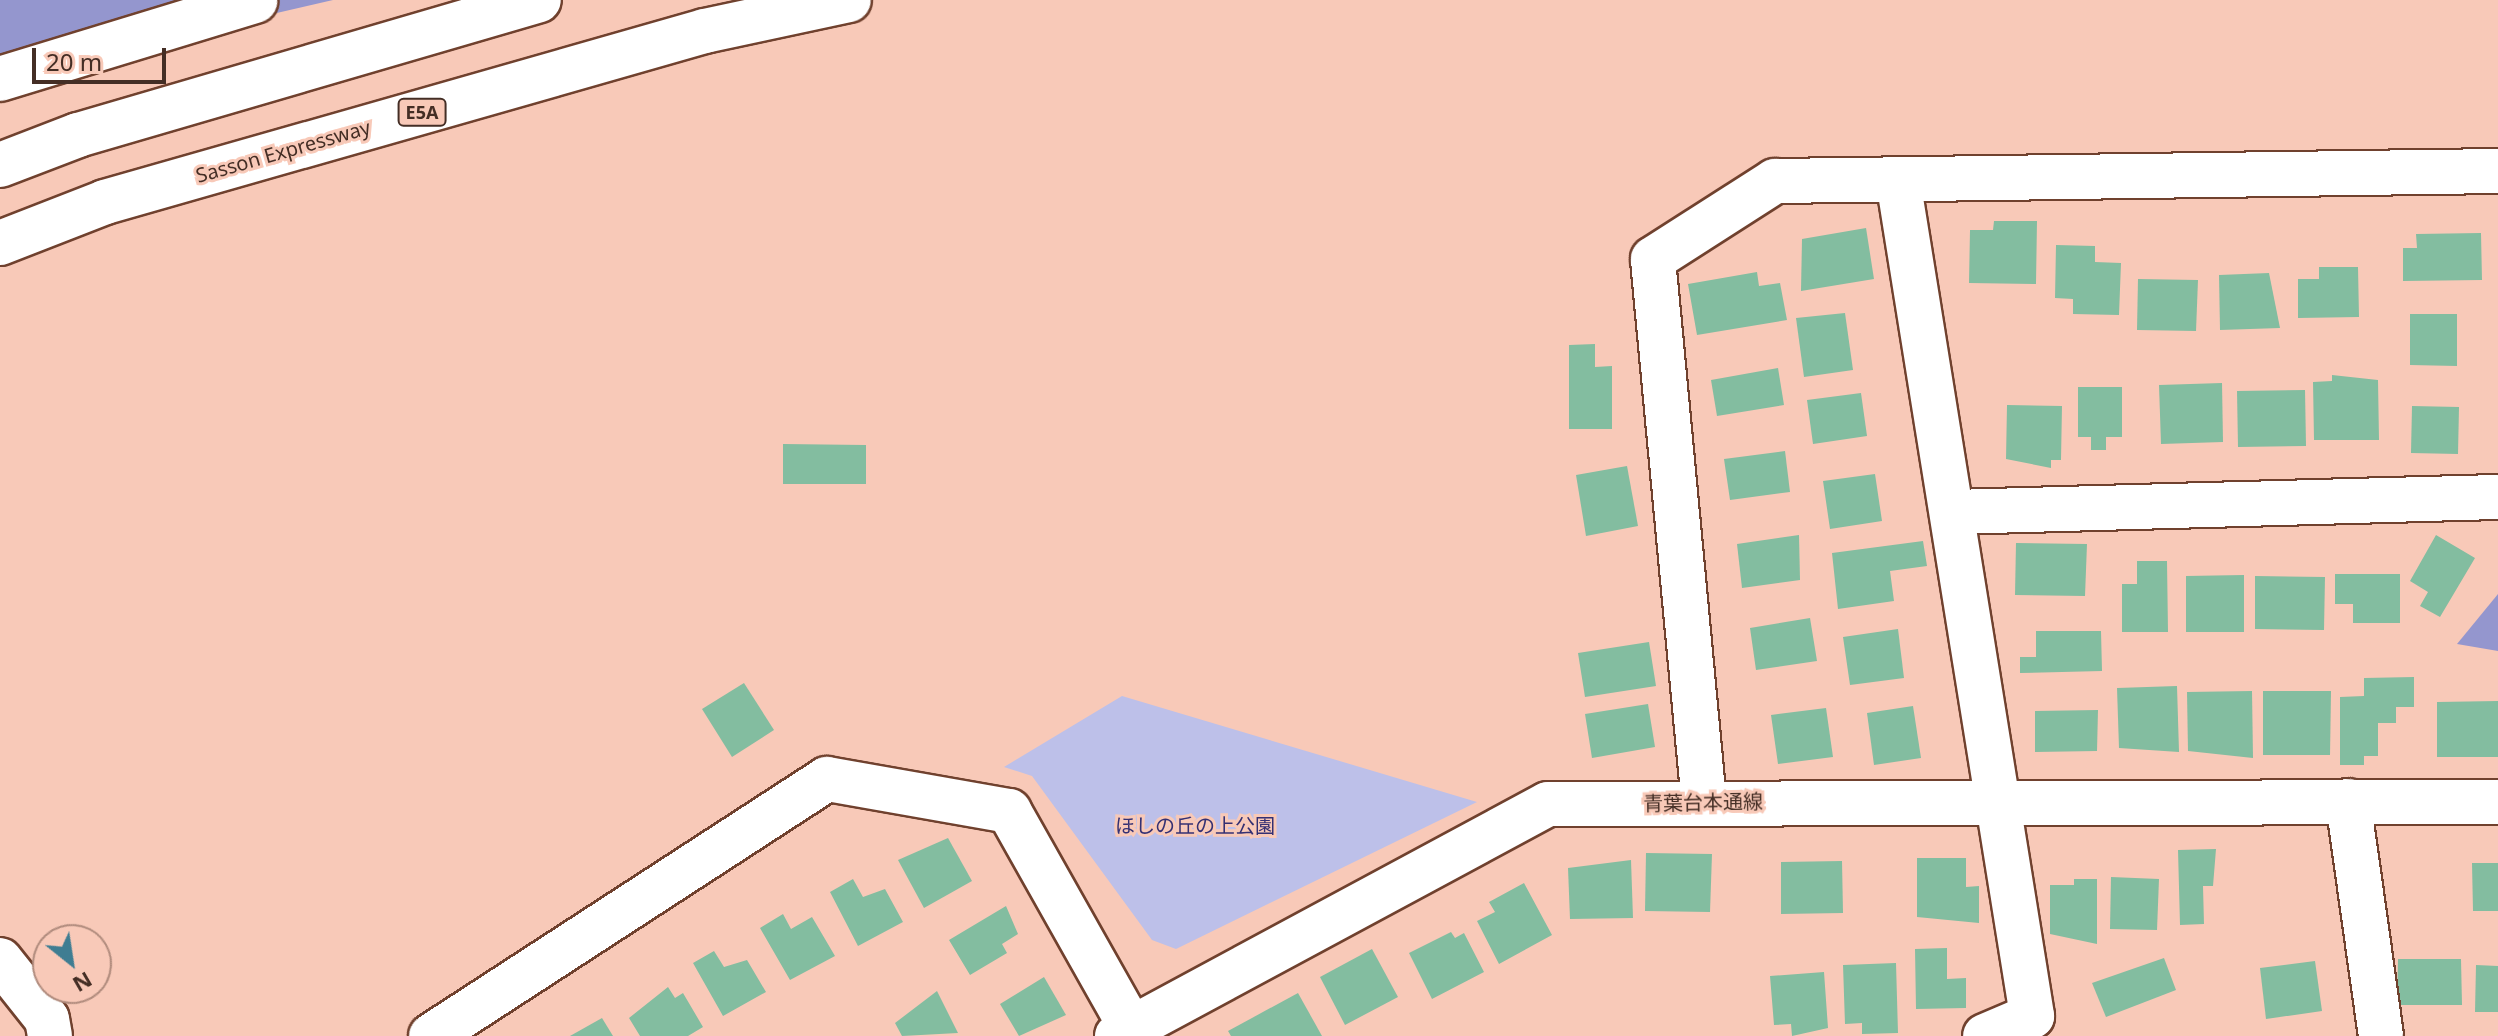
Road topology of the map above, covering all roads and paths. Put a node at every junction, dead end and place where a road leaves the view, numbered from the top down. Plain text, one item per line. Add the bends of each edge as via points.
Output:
1 (539, 0) edge
2 (849, 0) edge
3 (255, 1) edge
4 (0, 79) edge
5 (0, 165) edge
6 (2498, 171) edge
7 (1898, 180) junction
8 (0, 243) edge
9 (2498, 497) edge
10 (1953, 512) junction
11 (1999, 798) junction
12 (2348, 801) junction
13 (1704, 802) junction
14 (2498, 802) edge
15 (0, 960) edge
16 (1128, 1034) edge
17 (50, 1036) edge
18 (431, 1036) edge
19 (1985, 1036) edge
20 (2381, 1036) edge

1 - 5 main road via 78,135
2 - 8 main road, Sasson Expressway / E5A via 705,31 120,198
3 - 4 main road
6 - 7 main road
7 - 10 main road
7 - 13 main road via 1775,181 1653,259
9 - 10 main road
10 - 11 main road
11 - 12 main road, 青葉台本通線
11 - 13 main road, 青葉台本通線
11 - 19 main road via 2032,1016
12 - 14 main road, 青葉台本通線
12 - 20 main road
13 - 16 main road, 青葉台本通線 via 1548,804
15 - 17 main road via 47,1019
16 - 18 main road via 1009,811 827,779

